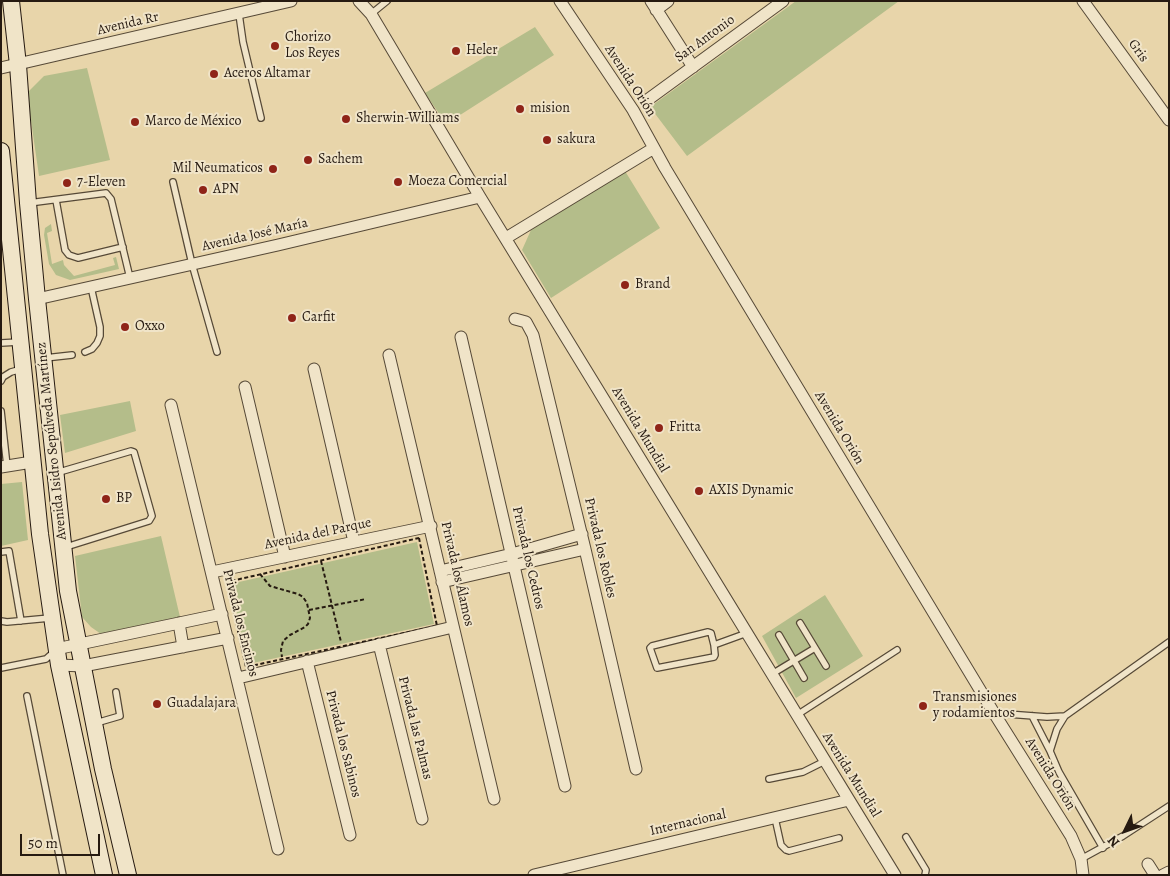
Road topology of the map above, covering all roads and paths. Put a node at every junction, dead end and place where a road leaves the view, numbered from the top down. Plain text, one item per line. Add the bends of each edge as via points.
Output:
1 (11, 1) edge
2 (291, 1) edge
3 (359, 1) edge
4 (387, 1) edge
5 (560, 1) edge
6 (668, 1) edge
7 (783, 1) edge
8 (1083, 1) edge
9 (654, 6) edge
10 (239, 14) junction
11 (371, 14) junction
12 (18, 65) junction
13 (693, 66) junction
14 (1, 68) edge
15 (646, 101) dead end
16 (1168, 116) edge
17 (261, 118) dead end
18 (654, 148) junction
19 (1, 151) edge
20 (173, 182) dead end
21 (480, 197) junction
22 (56, 200) junction
23 (28, 203) junction
24 (4, 204) edge
25 (6, 238) edge
26 (506, 238) junction
27 (123, 247) junction
28 (192, 264) junction
29 (130, 278) junction
30 (92, 287) junction
31 (37, 300) junction
32 (515, 320) dead end
33 (461, 337) dead end
34 (20, 342) junction
35 (1, 344) edge
36 (85, 352) dead end
37 (217, 352) dead end
38 (72, 355) dead end
39 (390, 355) dead end
40 (42, 358) junction
41 (23, 369) junction
42 (314, 369) dead end
43 (1, 381) edge
44 (245, 387) dead end
45 (171, 405) dead end
46 (1, 411) edge
47 (32, 462) junction
48 (4, 466) edge
49 (56, 473) junction
50 (431, 526) junction
51 (582, 534) junction
52 (354, 542) junction
53 (64, 548) junction
54 (585, 548) junction
55 (1, 552) edge
56 (285, 557) junction
57 (513, 559) junction
58 (321, 560) junction
59 (212, 572) junction
60 (260, 574) junction
61 (441, 576) junction
62 (366, 599) dead end
63 (332, 605) junction
64 (309, 610) junction
65 (222, 614) junction
66 (52, 618) junction
67 (1, 621) edge
68 (21, 621) junction
69 (800, 622) dead end
70 (179, 623) junction
71 (453, 627) junction
72 (747, 634) junction
73 (779, 635) dead end
74 (228, 638) junction
75 (1169, 642) edge
76 (379, 644) junction
77 (78, 645) junction
78 (714, 645) junction
79 (183, 647) junction
80 (342, 647) junction
81 (815, 648) junction
82 (897, 650) dead end
83 (54, 658) junction
84 (283, 659) junction
85 (307, 661) junction
86 (794, 661) junction
87 (83, 666) junction
88 (826, 666) dead end
89 (1, 668) edge
90 (772, 674) junction
91 (238, 678) junction
92 (804, 678) dead end
93 (116, 692) dead end
94 (26, 696) dead end
95 (994, 713) junction
96 (797, 715) junction
97 (1032, 716) junction
98 (1065, 716) junction
99 (94, 723) junction
100 (1050, 751) junction
101 (825, 761) junction
102 (636, 769) dead end
103 (769, 779) dead end
104 (565, 786) dead end
105 (494, 799) dead end
106 (849, 800) junction
107 (1169, 806) edge
108 (775, 818) junction
109 (422, 819) dead end
110 (350, 834) dead end
111 (906, 837) dead end
112 (839, 838) dead end
113 (1103, 848) junction
114 (278, 849) dead end
115 (1081, 860) junction
116 (1148, 864) dead end
117 (1169, 872) edge
118 (63, 875) edge
119 (104, 875) edge
120 (128, 875) edge
121 (534, 875) edge
122 (895, 875) edge
123 (924, 875) edge
124 (1083, 875) edge
125 (1154, 875) edge
126 (1164, 875) edge

1 - 12 main road, Avenida Isidro Sepúlveda Martínez
2 - 10 street, Avenida Rr
3 - 11 street, Avenida Mundial
4 - 11 lane
5 - 18 street, Avenida Orión via 633,110
6 - 9 street
7 - 13 street, San Antonio
8 - 16 street, Gris
9 - 13 street
10 - 12 street, Avenida Rr
10 - 17 lane
11 - 21 street, Avenida Mundial
12 - 14 street, Avenida Rr
12 - 23 main road, Avenida Isidro Sepúlveda Martínez
13 - 15 street, San Antonio
18 - 26 street
18 - 95 street, Avenida Orión
19 - 24 main road, Avenida Isidro Sepúlveda Martínez
20 - 28 lane
21 - 26 street, Avenida Mundial
21 - 28 street, Avenida José María
22 - 23 lane
22 - 27 lane via 106,192 111,199
22 - 27 lane via 69,255 78,258
23 - 24 street
23 - 31 main road, Avenida Isidro Sepúlveda Martínez
24 - 25 main road, Avenida Isidro Sepúlveda Martínez
25 - 34 main road, Avenida Isidro Sepúlveda Martínez
26 - 72 street, Avenida Mundial
27 - 29 lane
28 - 29 street, Avenida José María
28 - 37 lane
29 - 30 street, Avenida José María
30 - 31 street, Avenida José María
30 - 36 lane via 100,336 92,349
31 - 40 main road, Avenida Isidro Sepúlveda Martínez
32 - 51 street, Privada los Robles via 526,322 533,334
33 - 57 street, Privada los Cedros
34 - 35 lane
34 - 41 main road, Avenida Isidro Sepúlveda Martínez
38 - 40 lane
39 - 50 street, Privada los Álamos
40 - 49 main road, Avenida Isidro Sepúlveda Martínez
41 - 43 lane via 10,372
41 - 47 main road, Avenida Isidro Sepúlveda Martínez
42 - 52 street
44 - 56 street
45 - 59 street, Privada los Encinos
46 - 48 lane
47 - 48 street
47 - 66 main road, Avenida Isidro Sepúlveda Martínez
49 - 53 main road, Avenida Isidro Sepúlveda Martínez
49 - 53 lane via 134,452 152,516 149,521
50 - 52 street, Avenida del Parque
50 - 61 street, Privada los Álamos
51 - 54 street, Privada los Robles
51 - 57 street
52 - 56 street, Avenida del Parque
53 - 77 main road, Avenida Isidro Sepúlveda Martínez
54 - 57 street
54 - 102 street, Privada los Robles
55 - 68 lane via 10,550
56 - 59 street, Avenida del Parque
57 - 61 street
57 - 104 street, Privada los Cedros
58 - 60 path
58 - 63 path
58 - 80 path via 419,538 437,626
59 - 65 street, Privada los Encinos
60 - 64 path via 270,586 303,597
60 - 84 path via 227,582 246,668
61 - 71 street, Privada los Álamos
62 - 63 path
63 - 64 path
63 - 80 path
64 - 84 path via 310,618 305,627 284,641
65 - 70 street
65 - 74 street, Privada los Encinos
66 - 68 lane
66 - 83 main road, Avenida Isidro Sepúlveda Martínez
67 - 68 lane
69 - 81 lane
70 - 77 street
70 - 79 street
71 - 76 street
71 - 105 street, Privada los Álamos
72 - 78 lane
72 - 90 street, Avenida Mundial
73 - 86 lane
74 - 79 street
74 - 91 street, Privada los Encinos
75 - 98 lane
76 - 85 street
76 - 109 street, Privada las Palmas
77 - 83 street
77 - 87 main road, Avenida Isidro Sepúlveda Martínez
78 - 78 lane via 714,657 656,668 650,648 710,632
79 - 87 street
80 - 84 path
81 - 86 lane
81 - 88 lane
82 - 96 lane
83 - 87 street
83 - 89 lane
83 - 119 main road, Avenida Isidro Sepúlveda Martínez
85 - 91 street
85 - 110 street, Privada los Sabinos
86 - 90 lane
86 - 92 lane
87 - 99 main road, Avenida Isidro Sepúlveda Martínez
90 - 96 street, Avenida Mundial
91 - 114 street, Privada los Encinos
93 - 99 lane via 120,716
94 - 118 lane
95 - 97 lane
95 - 115 street, Avenida Orión via 1071,836
96 - 101 street, Avenida Mundial
97 - 98 lane
97 - 100 lane
98 - 100 lane
99 - 120 main road, Avenida Isidro Sepúlveda Martínez
100 - 113 lane
101 - 103 lane via 803,772
101 - 106 street, Avenida Mundial
106 - 108 street, Internacional
106 - 122 street, Avenida Mundial
107 - 113 lane
108 - 112 lane via 781,844 789,851
108 - 121 street, Internacional
111 - 123 lane via 926,870
113 - 115 lane
115 - 124 street, Avenida Orión
116 - 125 street
117 - 126 street

